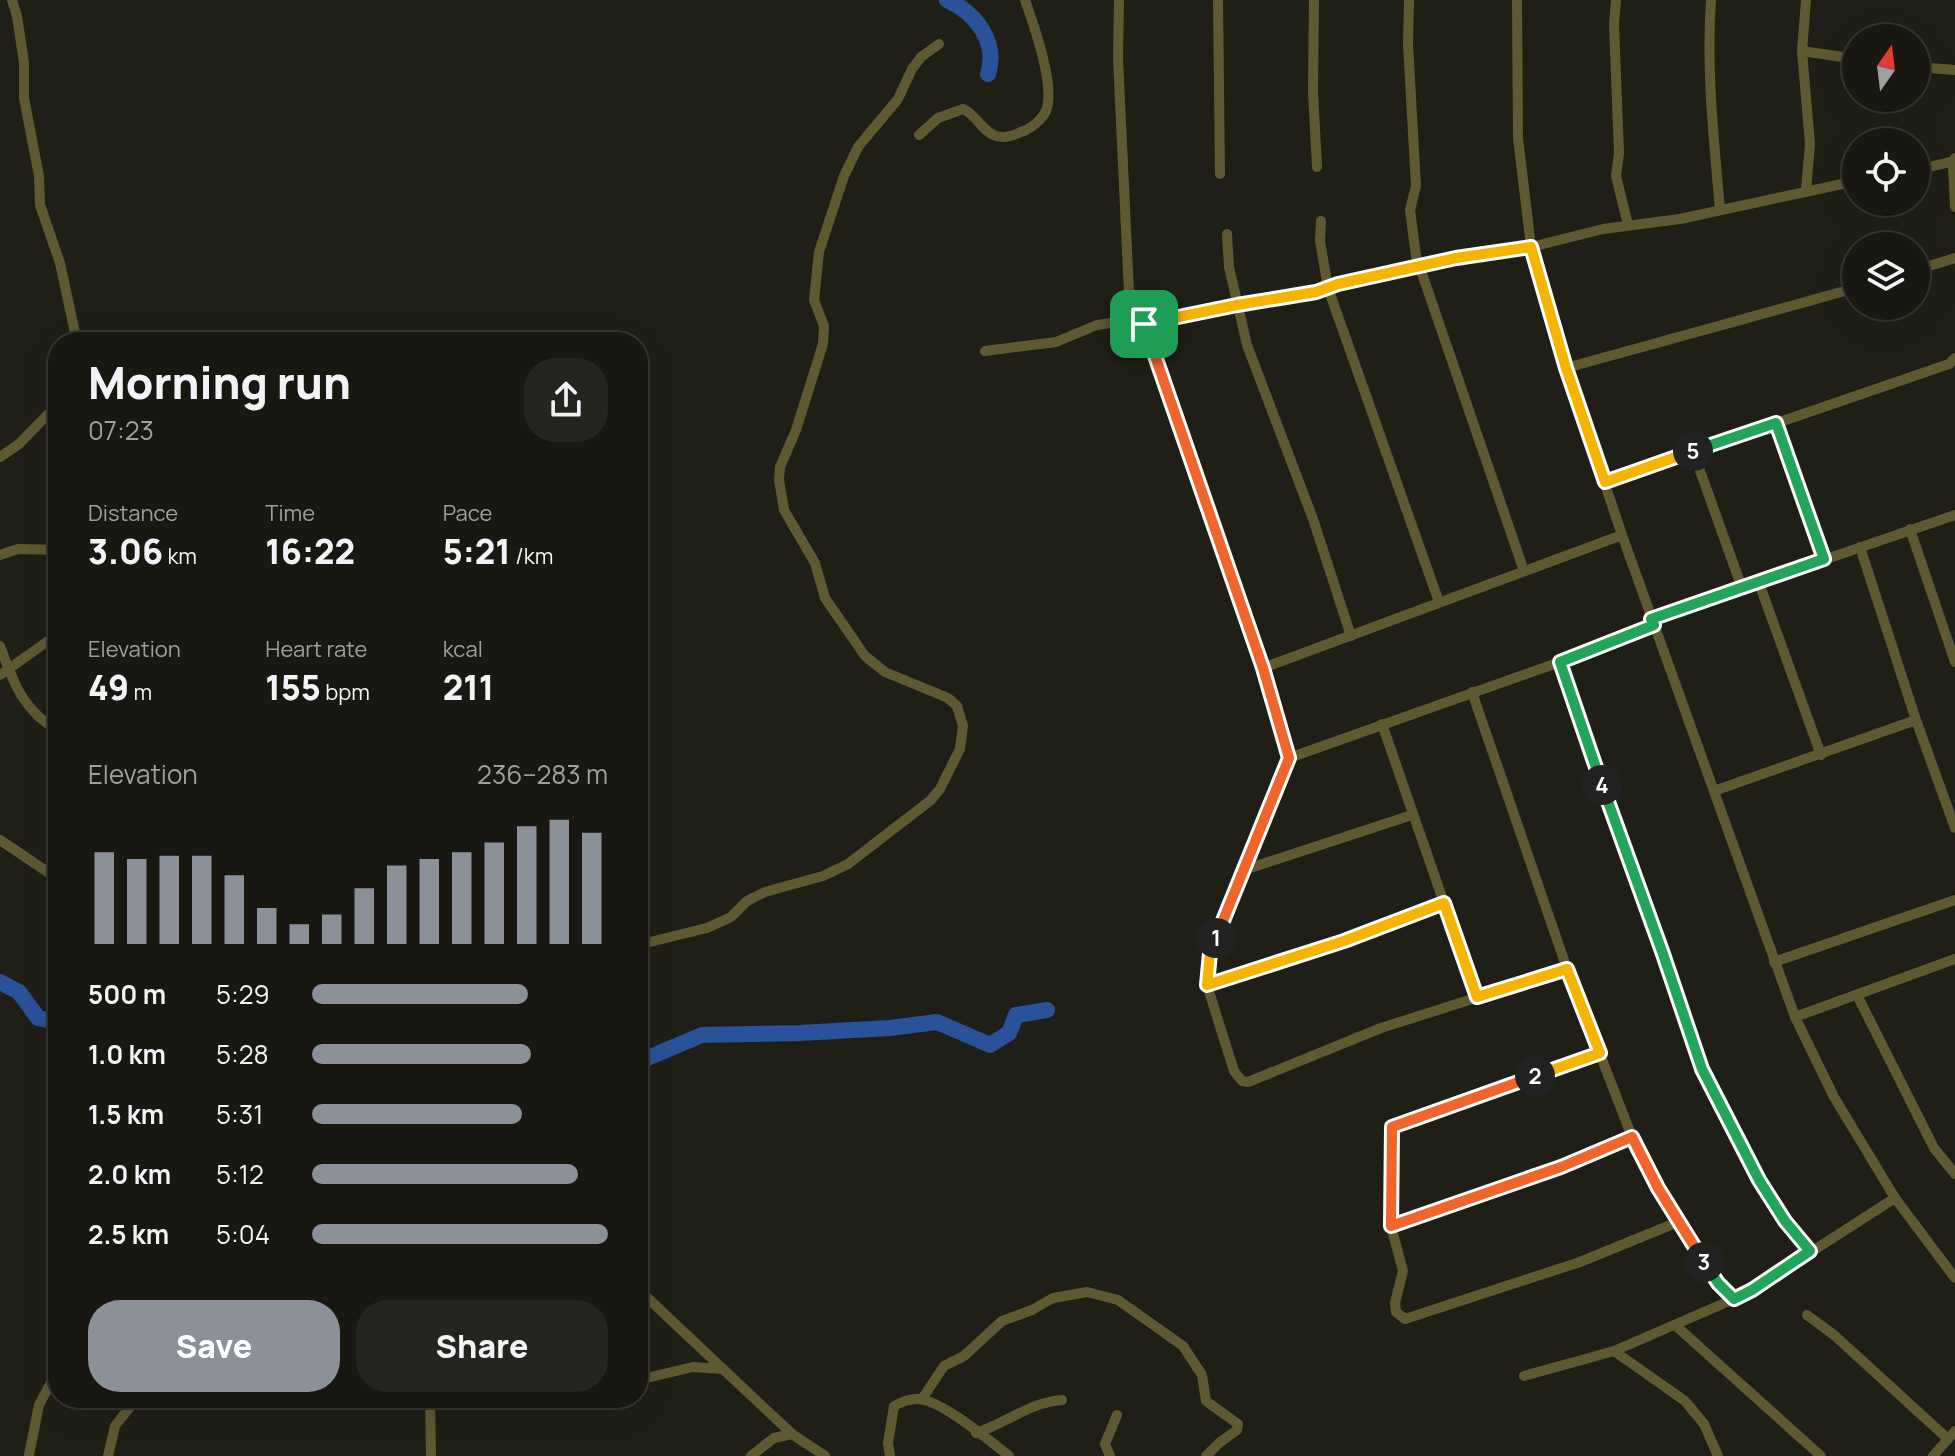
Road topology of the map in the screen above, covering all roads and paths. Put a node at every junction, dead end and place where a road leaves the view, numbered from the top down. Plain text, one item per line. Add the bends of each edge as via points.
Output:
1 (12, 0) edge
2 (1025, 0) edge
3 (1119, 0) edge
4 (1218, 0) edge
5 (1314, 0) edge
6 (1409, 0) edge
7 (1517, 0) edge
8 (1616, 0) edge
9 (1711, 0) edge
10 (1806, 0) edge
11 (939, 44) dead end
12 (1802, 51) junction
13 (1842, 57) edge
14 (1930, 68) edge
15 (1955, 70) edge
16 (919, 135) dead end
17 (1954, 160) edge
18 (1930, 166) edge
19 (1317, 167) dead end
20 (1220, 174) dead end
21 (1842, 184) edge
22 (1806, 190) junction
23 (1955, 207) edge
24 (1720, 210) junction
25 (1321, 221) dead end
26 (1628, 225) junction
27 (1227, 234) dead end
28 (1531, 247) junction
29 (1955, 258) edge
30 (1930, 266) edge
31 (1419, 267) junction
32 (1328, 288) junction
33 (1842, 292) edge
34 (1237, 305) junction
35 (1139, 322) junction
36 (75, 332) edge
37 (985, 351) dead end
38 (1953, 365) edge
39 (1566, 368) junction
40 (48, 414) edge
41 (1776, 423) junction
42 (1693, 451) junction
43 (0, 457) edge
44 (1605, 482) junction
45 (1955, 515) edge
46 (1910, 529) junction
47 (1622, 535) junction
48 (1860, 547) junction
49 (48, 550) edge
50 (0, 555) edge
51 (1824, 559) junction
52 (1524, 571) junction
53 (1759, 583) junction
54 (1742, 588) junction
55 (1439, 602) junction
56 (1653, 622) junction
57 (1351, 636) junction
58 (48, 641) edge
59 (0, 646) edge
60 (1560, 662) junction
61 (1955, 662) edge
62 (1263, 668) junction
63 (4, 672) edge
64 (1472, 692) junction
65 (1916, 720) junction
66 (48, 724) edge
67 (1382, 724) junction
68 (1821, 755) junction
69 (1289, 758) junction
70 (1714, 791) junction
71 (1412, 815) junction
72 (1955, 828) edge
73 (0, 840) edge
74 (1244, 870) junction
75 (48, 872) edge
76 (1955, 900) edge
77 (1444, 903) junction
78 (648, 943) edge
79 (1954, 961) edge
80 (1774, 962) junction
81 (1567, 969) junction
82 (1207, 985) junction
83 (1857, 995) junction
84 (1477, 997) junction
85 (1795, 1017) junction
86 (1600, 1053) junction
87 (1632, 1137) junction
88 (1955, 1174) edge
89 (1895, 1198) junction
90 (1678, 1222) junction
91 (1391, 1226) junction
92 (1810, 1251) junction
93 (1955, 1278) edge
94 (648, 1298) edge
95 (1734, 1299) junction
96 (1807, 1315) dead end
97 (1675, 1325) junction
98 (1614, 1351) junction
99 (723, 1369) junction
100 (1524, 1376) dead end
101 (648, 1378) edge
102 (48, 1388) edge
103 (922, 1399) junction
104 (1062, 1400) dead end
105 (129, 1408) edge
106 (430, 1408) edge
107 (1117, 1415) dead end
108 (976, 1433) junction
109 (792, 1434) junction
110 (1952, 1435) edge
111 (28, 1456) edge
112 (108, 1456) edge
113 (431, 1456) edge
114 (751, 1456) edge
115 (825, 1456) edge
116 (890, 1456) edge
117 (1009, 1456) edge
118 (1110, 1456) edge
119 (1206, 1456) edge
120 (1718, 1456) edge
121 (1821, 1456) edge
122 (1933, 1456) edge

1 - 36 street via 40,205
2 - 16 street via 1040,43 1045,113 1031,127 1005,137 991,134 963,109 938,118
3 - 35 street via 1130,314
4 - 20 street
5 - 19 street
6 - 31 street via 1416,186 1410,210
7 - 28 street via 1518,138
8 - 26 street via 1616,176
9 - 24 street via 1709,62
10 - 12 street
11 - 78 street via 912,69 898,99 858,147 844,176 819,252 814,300 824,326 823,344 779,480 784,510 815,563 825,598 865,656 885,672 957,706 960,749 931,800 848,864 765,892 707,928
12 - 13 street
12 - 22 street via 1810,144
14 - 15 street
17 - 18 street
17 - 23 street
21 - 22 street
22 - 24 street
24 - 26 street
25 - 32 street
26 - 28 street
27 - 34 street
28 - 31 street
28 - 39 street
29 - 30 street
31 - 32 street
31 - 52 street
32 - 34 street
32 - 55 street
33 - 39 street
34 - 35 street
34 - 57 street via 1251,358
35 - 37 street via 1097,325 1056,342
35 - 62 street
38 - 41 street
39 - 44 street
40 - 43 street
41 - 42 street
41 - 51 street
42 - 44 street
42 - 54 street
44 - 47 street
45 - 46 street
46 - 48 street
46 - 61 street
47 - 52 street
47 - 56 street
48 - 51 street
48 - 65 street
49 - 50 street via 18,549
51 - 53 street
52 - 55 street
53 - 54 street
53 - 68 street
54 - 56 street
55 - 57 street
56 - 60 street
56 - 70 street
57 - 62 street
58 - 63 street
59 - 63 street
60 - 64 street
60 - 92 street via 1702,1069 1759,1180
62 - 69 street
63 - 66 street via 23,701
64 - 67 street
64 - 81 street
65 - 68 street
65 - 72 street
67 - 69 street
67 - 71 street
68 - 70 street
69 - 74 street
70 - 80 street
71 - 74 street
71 - 77 street
73 - 75 street
74 - 82 street via 1210,953
76 - 80 street
77 - 82 street
77 - 84 street
79 - 83 street
80 - 85 street
81 - 84 street
81 - 86 street
82 - 84 street via 1234,1071 1248,1082 1381,1028
83 - 85 street
83 - 88 street via 1934,1148
85 - 89 street via 1834,1097
86 - 87 street
86 - 91 street via 1392,1127
87 - 90 street
87 - 91 street
89 - 92 street
89 - 93 street
90 - 91 street via 1580,1262 1405,1319 1394,1307 1403,1265
90 - 95 street
92 - 95 street
94 - 99 street
95 - 97 street
96 - 110 street
97 - 98 street
97 - 121 street
98 - 100 street
98 - 120 street via 1685,1401 1704,1424
99 - 101 street via 693,1367
99 - 109 street
102 - 111 street
103 - 108 street
103 - 116 street via 894,1406
103 - 119 street via 944,1366 964,1356 1002,1321 1053,1298 1095,1293 1118,1300 1183,1346 1202,1375 1206,1401 1239,1426
104 - 108 street via 1026,1409
105 - 112 street via 115,1426
106 - 113 street
107 - 118 street via 1105,1444
108 - 117 street
109 - 114 street via 774,1438
109 - 115 street
110 - 122 street

